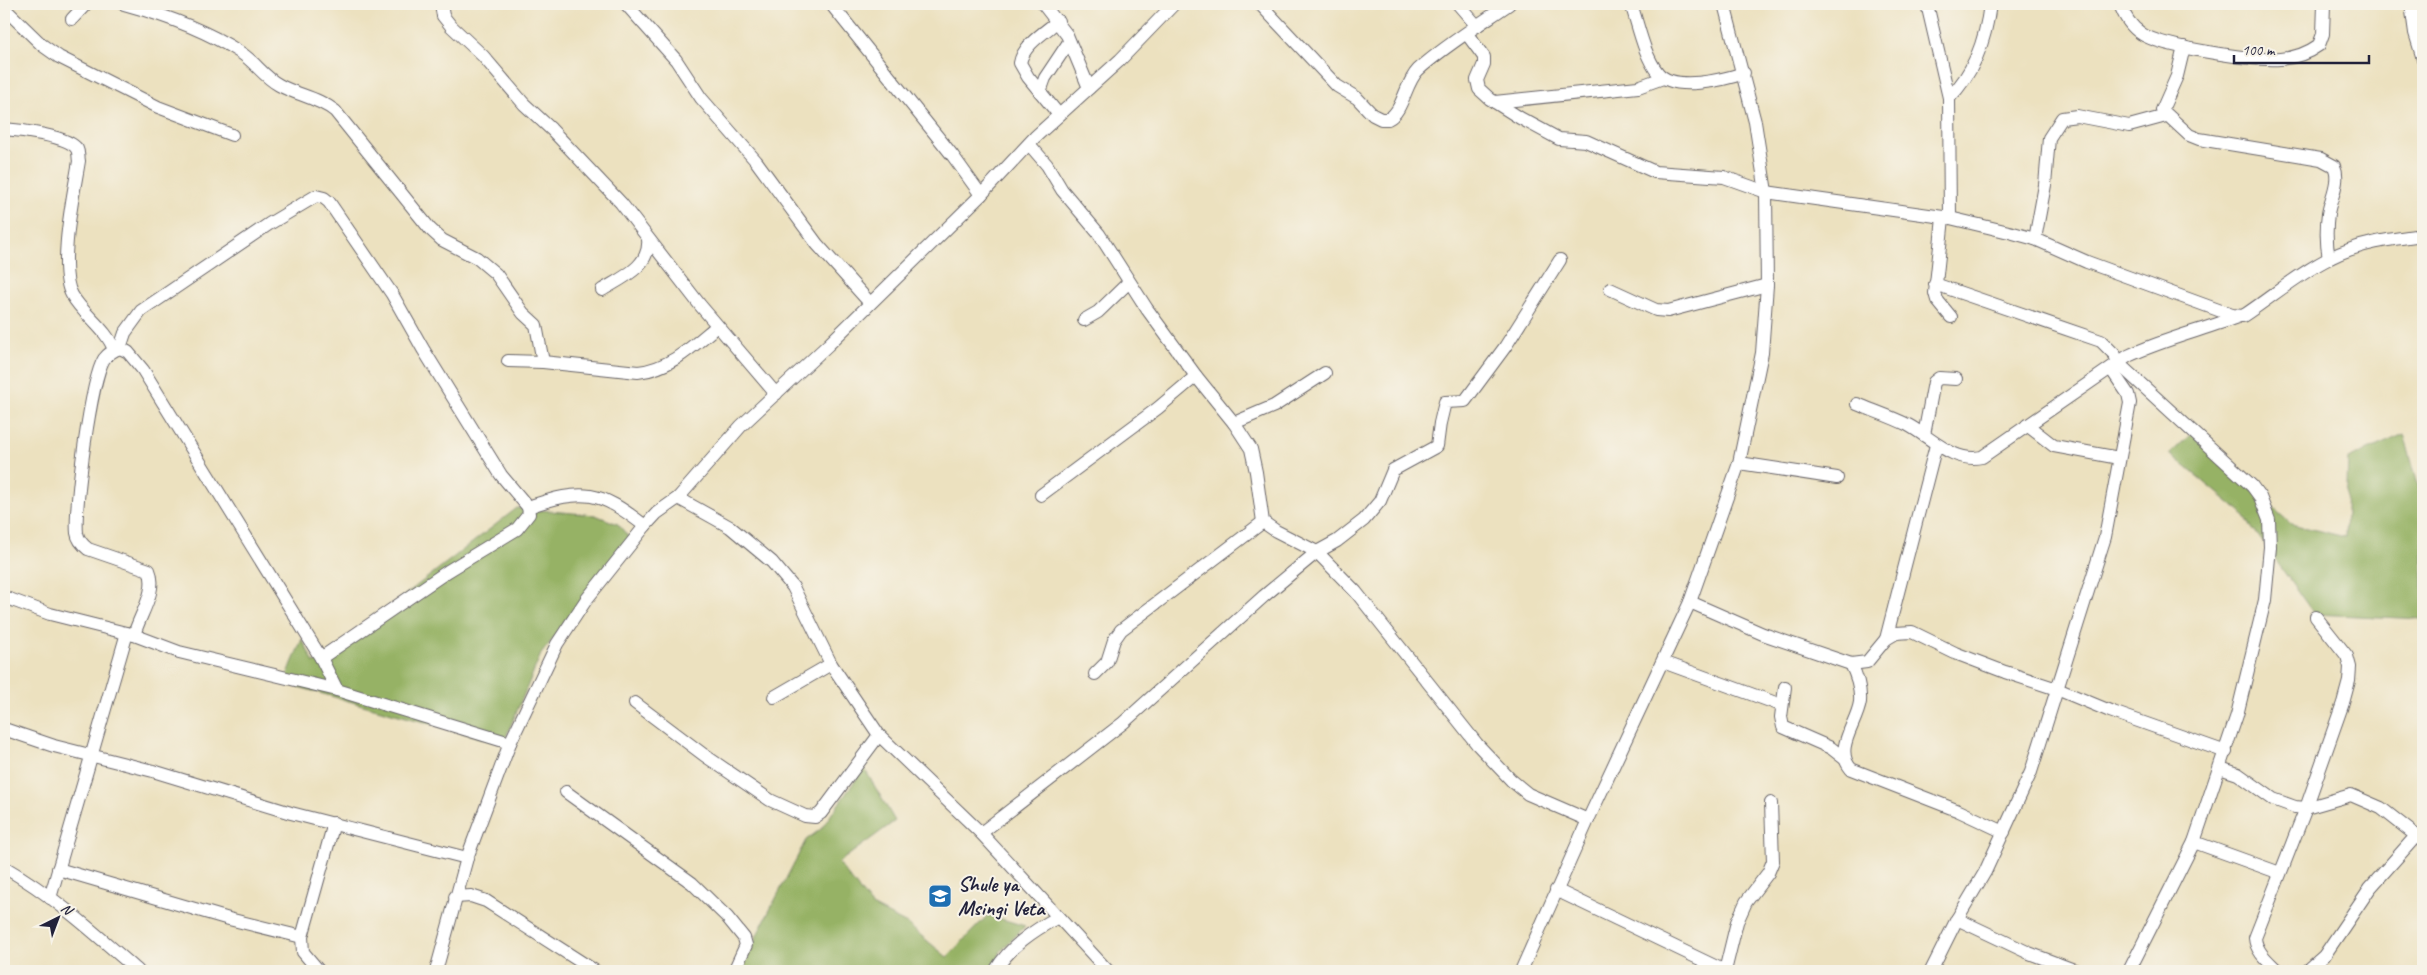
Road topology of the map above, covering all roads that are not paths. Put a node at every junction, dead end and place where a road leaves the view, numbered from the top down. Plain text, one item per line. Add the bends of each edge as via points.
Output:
1 (86, 4) edge
2 (124, 4) edge
3 (441, 4) edge
4 (626, 4) edge
5 (831, 4) edge
6 (1043, 4) edge
7 (1174, 4) edge
8 (1260, 4) edge
9 (1458, 4) edge
10 (1509, 4) edge
11 (1631, 4) edge
12 (1724, 4) edge
13 (1927, 4) edge
14 (1990, 4) edge
15 (2120, 4) edge
16 (2324, 4) edge
17 (2411, 4) edge
18 (4, 8) edge
19 (72, 19) dead end
20 (1058, 21) junction
21 (1477, 26) junction
22 (1466, 34) junction
23 (1069, 42) junction
24 (2184, 47) junction
25 (2423, 59) edge
26 (1744, 74) junction
27 (1663, 78) junction
28 (1089, 88) junction
29 (1040, 92) junction
30 (1949, 98) junction
31 (1495, 102) junction
32 (1059, 116) junction
33 (2166, 116) junction
34 (4, 129) edge
35 (232, 135) dead end
36 (1029, 144) junction
37 (1766, 192) junction
38 (981, 195) junction
39 (1946, 218) junction
40 (2423, 235) edge
41 (648, 239) junction
42 (2035, 239) junction
43 (2329, 258) junction
44 (1560, 260) dead end
45 (665, 261) junction
46 (640, 264) junction
47 (1129, 282) junction
48 (1936, 284) junction
49 (1767, 285) junction
50 (1610, 289) dead end
51 (602, 290) dead end
52 (870, 302) junction
53 (2243, 316) junction
54 (1951, 317) dead end
55 (1084, 320) dead end
56 (717, 326) junction
57 (117, 349) junction
58 (508, 361) dead end
59 (543, 362) junction
60 (2115, 366) junction
61 (1325, 373) dead end
62 (1196, 376) junction
63 (1956, 379) dead end
64 (776, 394) junction
65 (1857, 404) dead end
66 (1234, 423) junction
67 (2027, 425) junction
68 (1924, 435) junction
69 (1936, 445) junction
70 (2119, 458) junction
71 (1739, 463) junction
72 (1837, 478) dead end
73 (1041, 495) dead end
74 (678, 498) junction
75 (528, 507) junction
76 (1263, 522) junction
77 (646, 526) junction
78 (1317, 552) junction
79 (4, 596) edge
80 (1690, 602) junction
81 (2316, 617) dead end
82 (130, 634) junction
83 (1886, 638) junction
84 (321, 658) junction
85 (1663, 662) junction
86 (831, 664) junction
87 (1851, 664) junction
88 (1095, 674) dead end
89 (1784, 687) dead end
90 (2057, 689) junction
91 (338, 690) junction
92 (774, 697) dead end
93 (635, 703) dead end
94 (1781, 705) junction
95 (4, 728) edge
96 (878, 735) junction
97 (510, 743) junction
98 (2226, 752) junction
99 (91, 755) junction
100 (1845, 759) junction
101 (2220, 768) junction
102 (566, 792) dead end
103 (1771, 803) dead end
104 (2306, 808) junction
105 (1588, 820) junction
106 (334, 823) junction
107 (2004, 832) junction
108 (981, 833) junction
109 (2420, 838) edge
110 (2194, 842) junction
111 (467, 858) junction
112 (4, 867) edge
113 (58, 869) junction
114 (2280, 873) junction
115 (1556, 890) junction
116 (455, 897) junction
117 (50, 898) junction
118 (1058, 918) junction
119 (1957, 919) junction
120 (302, 937) junction
121 (138, 971) edge
122 (319, 971) edge
123 (436, 971) edge
124 (595, 971) edge
125 (734, 971) edge
126 (995, 971) edge
127 (1108, 971) edge
128 (1521, 971) edge
129 (1931, 971) edge
130 (2077, 971) edge
131 (2129, 971) edge
132 (2278, 971) edge
133 (2308, 971) edge

1 - 19 street
2 - 59 street via 162,15 218,41 243,55 273,82 335,111 430,229 442,240 477,258 496,274 523,313 536,325
3 - 41 street via 443,16 450,26 483,56 524,104 621,203
4 - 52 street via 676,60 817,244
5 - 38 street
6 - 20 street
7 - 28 street
8 - 22 street via 1332,81 1381,119 1394,117 1417,71
9 - 21 street
10 - 21 street
11 - 27 street via 1646,47
12 - 26 street
13 - 30 street
14 - 30 street via 1988,23 1977,57 1964,81
15 - 24 street via 2132,26 2144,36
16 - 24 street via 2322,42 2293,57 2259,59
17 - 25 street
18 - 35 street via 59,57 158,107
20 - 23 street
20 - 29 street via 1035,40 1021,58 1022,68
21 - 22 street
22 - 31 street via 1484,57 1476,84
23 - 28 street
23 - 29 street via 1045,78
24 - 33 street via 2177,76 2163,105
26 - 27 street via 1706,83
26 - 37 street
27 - 31 street via 1623,89
28 - 32 street
29 - 32 street
30 - 39 street
31 - 37 street via 1552,136 1586,141 1642,168 1655,172 1724,177
32 - 36 street
33 - 42 street via 2129,126 2077,116 2062,118 2050,138
33 - 43 street via 2194,138 2321,159 2334,166 2336,184 2326,232
34 - 57 street via 54,138 72,144 77,150 79,161 68,239 67,283 72,295
36 - 38 street
36 - 47 street via 1062,190 1100,234
37 - 39 street
37 - 49 street
38 - 52 street
39 - 42 street
39 - 48 street
40 - 43 street via 2376,242
41 - 45 street
41 - 46 street via 648,254
42 - 53 street via 2207,307
43 - 53 street
44 - 78 street via 1465,401 1445,402 1437,446 1393,470 1376,508 1351,531
45 - 46 street
45 - 56 street
46 - 51 street
47 - 55 street via 1098,312
47 - 62 street
48 - 54 street via 1936,297
48 - 60 street via 2090,336 2109,347
49 - 50 street via 1668,311 1656,310
49 - 71 street via 1762,353
52 - 64 street
53 - 60 street via 2151,345
56 - 59 street via 675,360 654,370 638,372
56 - 64 street
57 - 75 street via 140,312 269,224 320,196 392,294 501,475
57 - 82 street via 101,364 84,443 77,533 88,549 149,570 151,593
57 - 84 street via 128,352 143,370
58 - 59 street
60 - 67 street
60 - 70 street via 2130,398
60 - 98 street via 2252,486 2269,520 2265,600
61 - 66 street via 1274,406
62 - 66 street
62 - 73 street
63 - 68 street via 1939,378 1934,382
64 - 74 street via 741,426
65 - 68 street
66 - 76 street via 1251,449
67 - 69 street via 1982,457 1972,459
67 - 70 street via 2054,446
68 - 69 street
69 - 83 street
70 - 90 street via 2105,537
71 - 72 street
71 - 80 street
74 - 77 street
74 - 86 street via 730,527 772,562 799,597
75 - 77 street via 562,496 584,495 614,502
75 - 84 street via 529,514 516,529
76 - 78 street
76 - 88 street via 1121,630 1107,662
77 - 97 street via 565,631
78 - 105 street via 1356,592 1477,744 1511,780 1528,794
78 - 108 street via 1122,723
79 - 82 street via 50,614
80 - 85 street
80 - 87 street via 1763,634
81 - 104 street via 2347,656 2350,667 2343,703
82 - 91 street via 179,652
82 - 99 street
83 - 87 street via 1867,662
83 - 90 street via 1896,632 1912,632 1955,653
84 - 91 street
85 - 94 street
85 - 105 street
86 - 92 street
86 - 96 street
87 - 100 street via 1860,692 1860,704 1846,744
89 - 94 street
90 - 98 street
90 - 107 street via 2031,772
91 - 97 street
93 - 96 street via 740,781 770,800 805,816 815,817 822,813
94 - 100 street via 1783,727 1831,748
95 - 99 street
96 - 108 street
97 - 111 street
98 - 101 street
99 - 106 street
99 - 113 street
100 - 107 street via 1856,772 1959,811
101 - 104 street via 2238,774 2273,799
101 - 110 street via 2206,800
102 - 125 street via 692,883 727,916 746,945
103 - 115 street via 1773,861 1737,922 1725,971
104 - 109 street via 2351,795 2381,808
104 - 114 street
105 - 115 street
106 - 111 street
106 - 120 street
107 - 119 street
108 - 118 street
109 - 133 street via 2370,888 2324,956
110 - 114 street
110 - 131 street
111 - 116 street
112 - 117 street
113 - 117 street
113 - 120 street
114 - 132 street via 2255,938 2255,945
115 - 128 street
116 - 123 street
116 - 124 street via 472,896 486,901
117 - 121 street
118 - 126 street via 1029,934
118 - 127 street
119 - 129 street
119 - 130 street via 2029,953
120 - 122 street via 303,952

